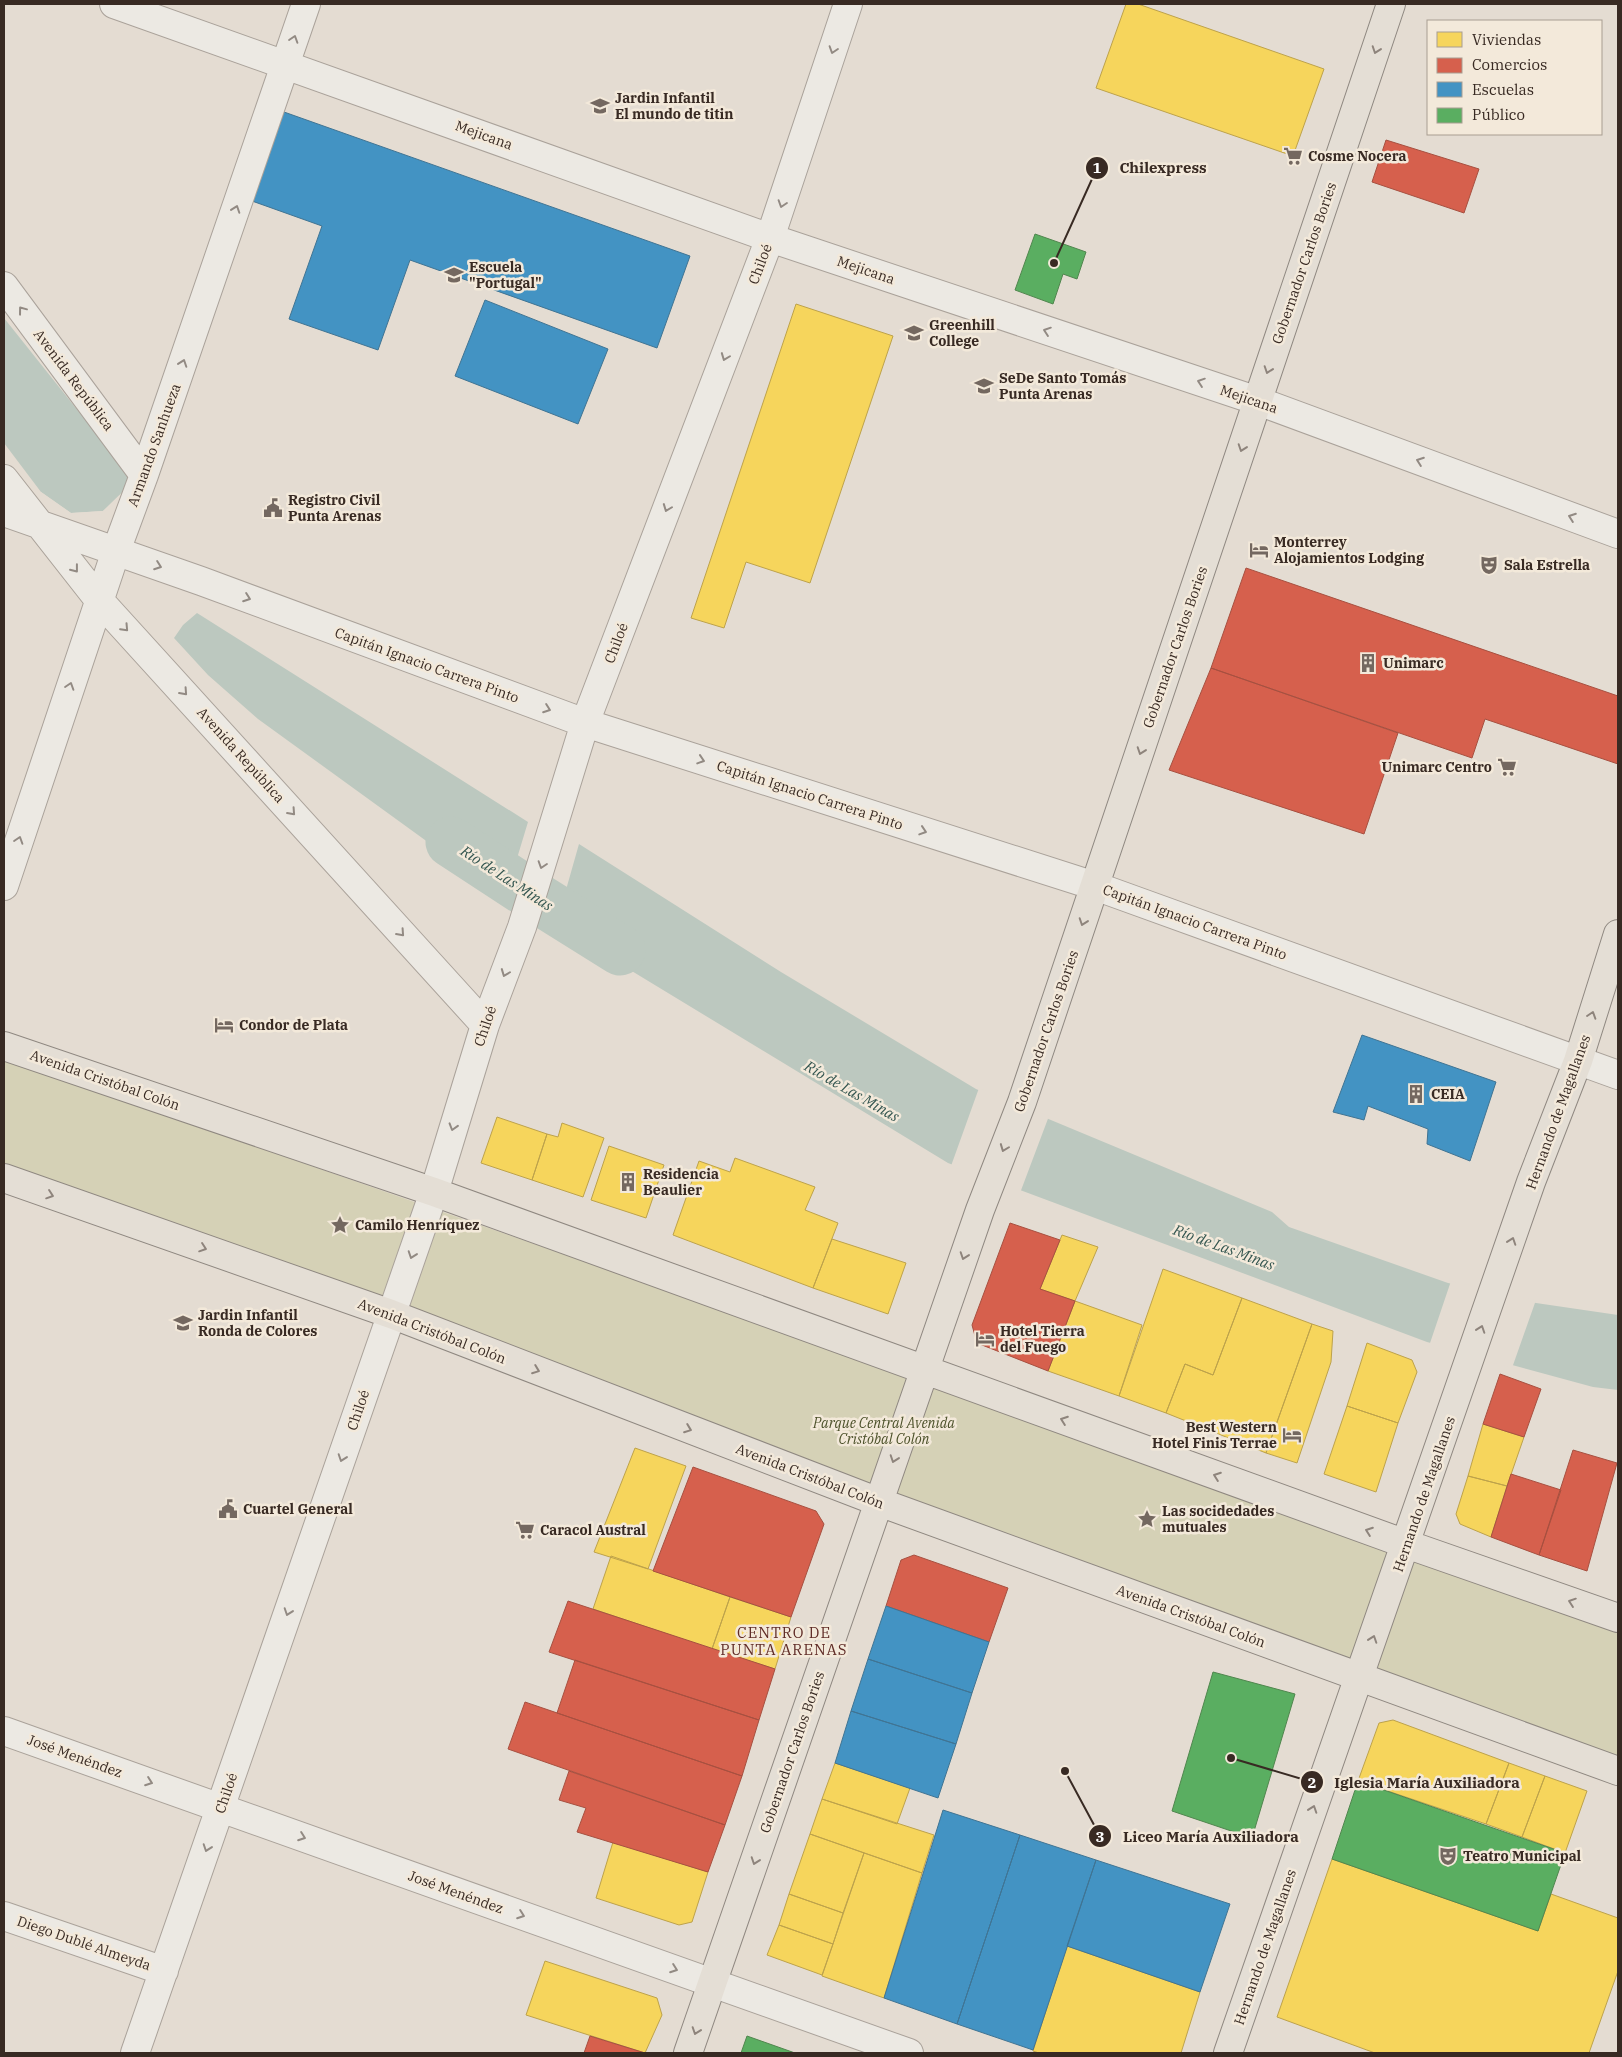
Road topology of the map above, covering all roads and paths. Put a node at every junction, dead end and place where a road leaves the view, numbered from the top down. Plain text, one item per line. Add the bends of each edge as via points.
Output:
1 (114, 4) edge
2 (306, 4) edge
3 (848, 4) edge
4 (1391, 4) edge
5 (286, 64) junction
6 (770, 238) junction
7 (4, 286) edge
8 (1258, 401) junction
9 (144, 475) junction
10 (4, 479) edge
11 (4, 512) edge
12 (35, 521) junction
13 (1618, 534) edge
14 (116, 551) junction
15 (99, 600) junction
16 (586, 723) junction
17 (4, 886) edge
18 (1095, 886) junction
19 (1618, 934) edge
20 (485, 1025) junction
21 (4, 1046) edge
22 (1578, 1061) junction
23 (1618, 1075) edge
24 (4, 1178) edge
25 (434, 1192) junction
26 (391, 1314) junction
27 (924, 1370) junction
28 (879, 1502) junction
29 (1406, 1544) junction
30 (1618, 1618) edge
31 (1360, 1677) junction
32 (4, 1731) edge
33 (1618, 1771) edge
34 (221, 1808) junction
35 (4, 1916) edge
36 (164, 1971) junction
37 (712, 1983) junction
38 (136, 2053) edge
39 (688, 2053) edge
40 (909, 2053) edge
41 (1228, 2053) edge

1 - 5 street, Mejicana
5 -> 2 street, Armando Sanhueza
3 -> 6 street, Chiloé
4 -> 8 main road, Gobernador Carlos Bories
5 - 6 street, Mejicana
9 -> 5 street, Armando Sanhueza
8 -> 6 street, Mejicana
6 -> 16 street, Chiloé
9 -> 7 street, Avenida República
13 -> 8 street, Mejicana
8 -> 18 main road, Gobernador Carlos Bories
9 - 14 street, Armando Sanhueza
10 - 12 street, Avenida República
11 - 12 street, Capitán Ignacio Carrera Pinto
12 - 14 street, Capitán Ignacio Carrera Pinto
12 -> 15 street, Avenida República
14 - 15 street, Armando Sanhueza
14 -> 16 street, Capitán Ignacio Carrera Pinto
17 -> 15 street, Armando Sanhueza
15 -> 20 street, Avenida República
16 -> 18 street, Capitán Ignacio Carrera Pinto
16 -> 20 street, Chiloé via 522,927
18 - 22 street, Capitán Ignacio Carrera Pinto
18 -> 27 main road, Gobernador Carlos Bories via 1022,1102
22 -> 19 main road, Hernando de Magallanes
20 -> 25 street, Chiloé
21 - 25 main road, Avenida Cristóbal Colón
22 - 23 street, Capitán Ignacio Carrera Pinto
29 -> 22 main road, Hernando de Magallanes via 1532,1182
24 -> 26 main road, Avenida Cristóbal Colón
25 -> 26 street, Chiloé
25 - 27 main road, Avenida Cristóbal Colón
26 -> 28 main road, Avenida Cristóbal Colón
26 -> 34 street, Chiloé
27 -> 28 main road, Gobernador Carlos Bories
29 -> 27 main road, Avenida Cristóbal Colón
28 - 31 main road, Avenida Cristóbal Colón
28 -> 37 main road, Gobernador Carlos Bories
30 -> 29 main road, Avenida Cristóbal Colón
31 -> 29 main road, Hernando de Magallanes
31 - 33 main road, Avenida Cristóbal Colón
41 -> 31 main road, Hernando de Magallanes
32 -> 34 street, José Menéndez
34 -> 36 street, Chiloé
34 -> 37 street, José Menéndez
35 - 36 street, Diego Dublé Almeyda
36 - 38 street, Chiloé
37 -> 39 main road, Gobernador Carlos Bories
37 - 40 street, José Menéndez

